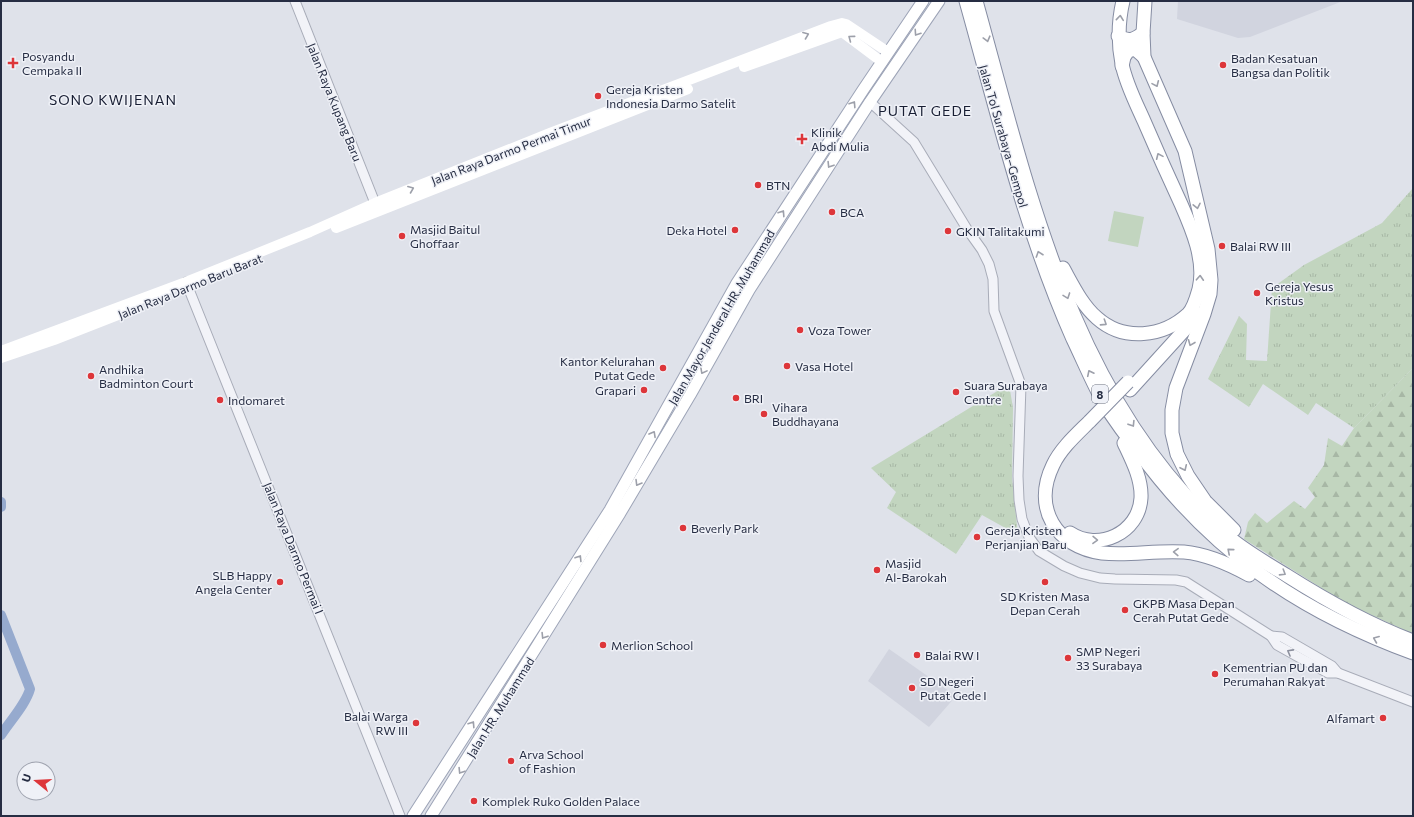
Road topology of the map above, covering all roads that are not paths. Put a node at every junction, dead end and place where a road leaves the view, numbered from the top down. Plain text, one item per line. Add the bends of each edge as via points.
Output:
1 (294, 1) edge
2 (923, 1) edge
3 (939, 1) edge
4 (966, 1) edge
5 (976, 1) edge
6 (1123, 1) edge
7 (1145, 1) edge
8 (1143, 33) junction
9 (1118, 36) junction
10 (885, 57) junction
11 (1144, 57) junction
12 (1122, 66) junction
13 (870, 102) junction
14 (376, 206) junction
15 (1043, 234) junction
16 (738, 283) junction
17 (187, 284) junction
18 (749, 290) junction
19 (1205, 306) junction
20 (1189, 313) junction
21 (1, 351) edge
22 (1, 358) edge
23 (1129, 386) junction
24 (1106, 407) junction
25 (1092, 425) junction
26 (1268, 564) junction
27 (559, 591) junction
28 (1290, 596) junction
29 (568, 597) junction
30 (541, 619) joint
31 (1413, 641) edge
32 (1413, 653) edge
33 (1413, 702) edge
34 (400, 816) edge
35 (413, 816) edge
36 (431, 816) edge

1 - 14 street, Jalan Raya Kupang Baru
2 - 10 main road, Jalan Mayor Jenderal HR. Muhammad
3 -> 13 main road, Jalan Mayor Jenderal HR. Muhammad
24 -> 4 highway, Jalan Tol Surabaya–Gempol / 8 via 1056,300 1023,206
5 -> 15 highway, Jalan Tol Surabaya–Gempol / 8
9 -> 6 highway
7 - 8 highway
8 - 9 highway via 1129,40
8 - 11 highway
9 - 12 highway
10 - 14 main road, Jalan Raya Darmo Permai Timur via 840,32 666,94
16 -> 10 main road, Jalan Mayor Jenderal HR. Muhammad
11 - 12 highway via 1136,50 1128,51
11 -> 19 highway via 1186,151 1210,264 1210,294
20 -> 12 highway via 1199,288 1197,249 1189,224
13 -> 18 main road, Jalan Mayor Jenderal HR. Muhammad
13 - 33 street via 914,142 989,264 993,280 994,311 1021,385 1018,476 1022,519 1039,551 1064,566 1100,578 1186,582 1271,636 1277,645 1328,673 1338,673
14 - 17 main road, Jalan Raya Darmo Baru Barat
15 -> 20 highway via 1087,308 1110,327 1129,334 1157,332
15 -> 26 highway, Jalan Tol Surabaya–Gempol / 8 via 1086,344 1113,394 1147,448 1201,512 1227,536
16 - 18 main road
27 -> 16 main road, Jalan Mayor Jenderal HR. Muhammad via 610,510
17 - 21 main road, Jalan Raya Darmo Baru Barat
17 - 22 main road, Jalan Raya Darmo Baru Barat via 54,340
17 - 34 street, Jalan Raya Darmo Permai I
18 -> 29 main road, Jalan Mayor Jenderal HR. Muhammad via 690,395
19 - 23 highway
19 -> 26 highway via 1176,388 1172,410 1172,433 1180,459 1204,501
20 - 23 highway
23 - 25 highway
25 -> 24 highway via 1058,471 1051,496 1057,519 1066,530 1075,537 1091,541 1115,537 1129,526 1137,514 1141,500 1140,484 1132,458
28 -> 24 highway, Jalan Tol Surabaya–Gempol / 8 via 1242,561 1176,501
28 -> 25 highway via 1217,560 1184,552 1103,553 1086,550 1065,538 1050,520 1046,509 1046,482 1053,464 1061,453
26 -> 31 highway, Jalan Tol Surabaya–Gempol / 8 via 1320,597 1366,621
27 - 29 main road
27 - 30 main road, Jalan Mayor Jenderal HR. Muhammad
32 -> 28 highway, Jalan Tol Surabaya–Gempol / 8 via 1344,625
29 -> 36 main road, Jalan HR. Muhammad
35 -> 30 main road, Jalan HR. Muhammad

